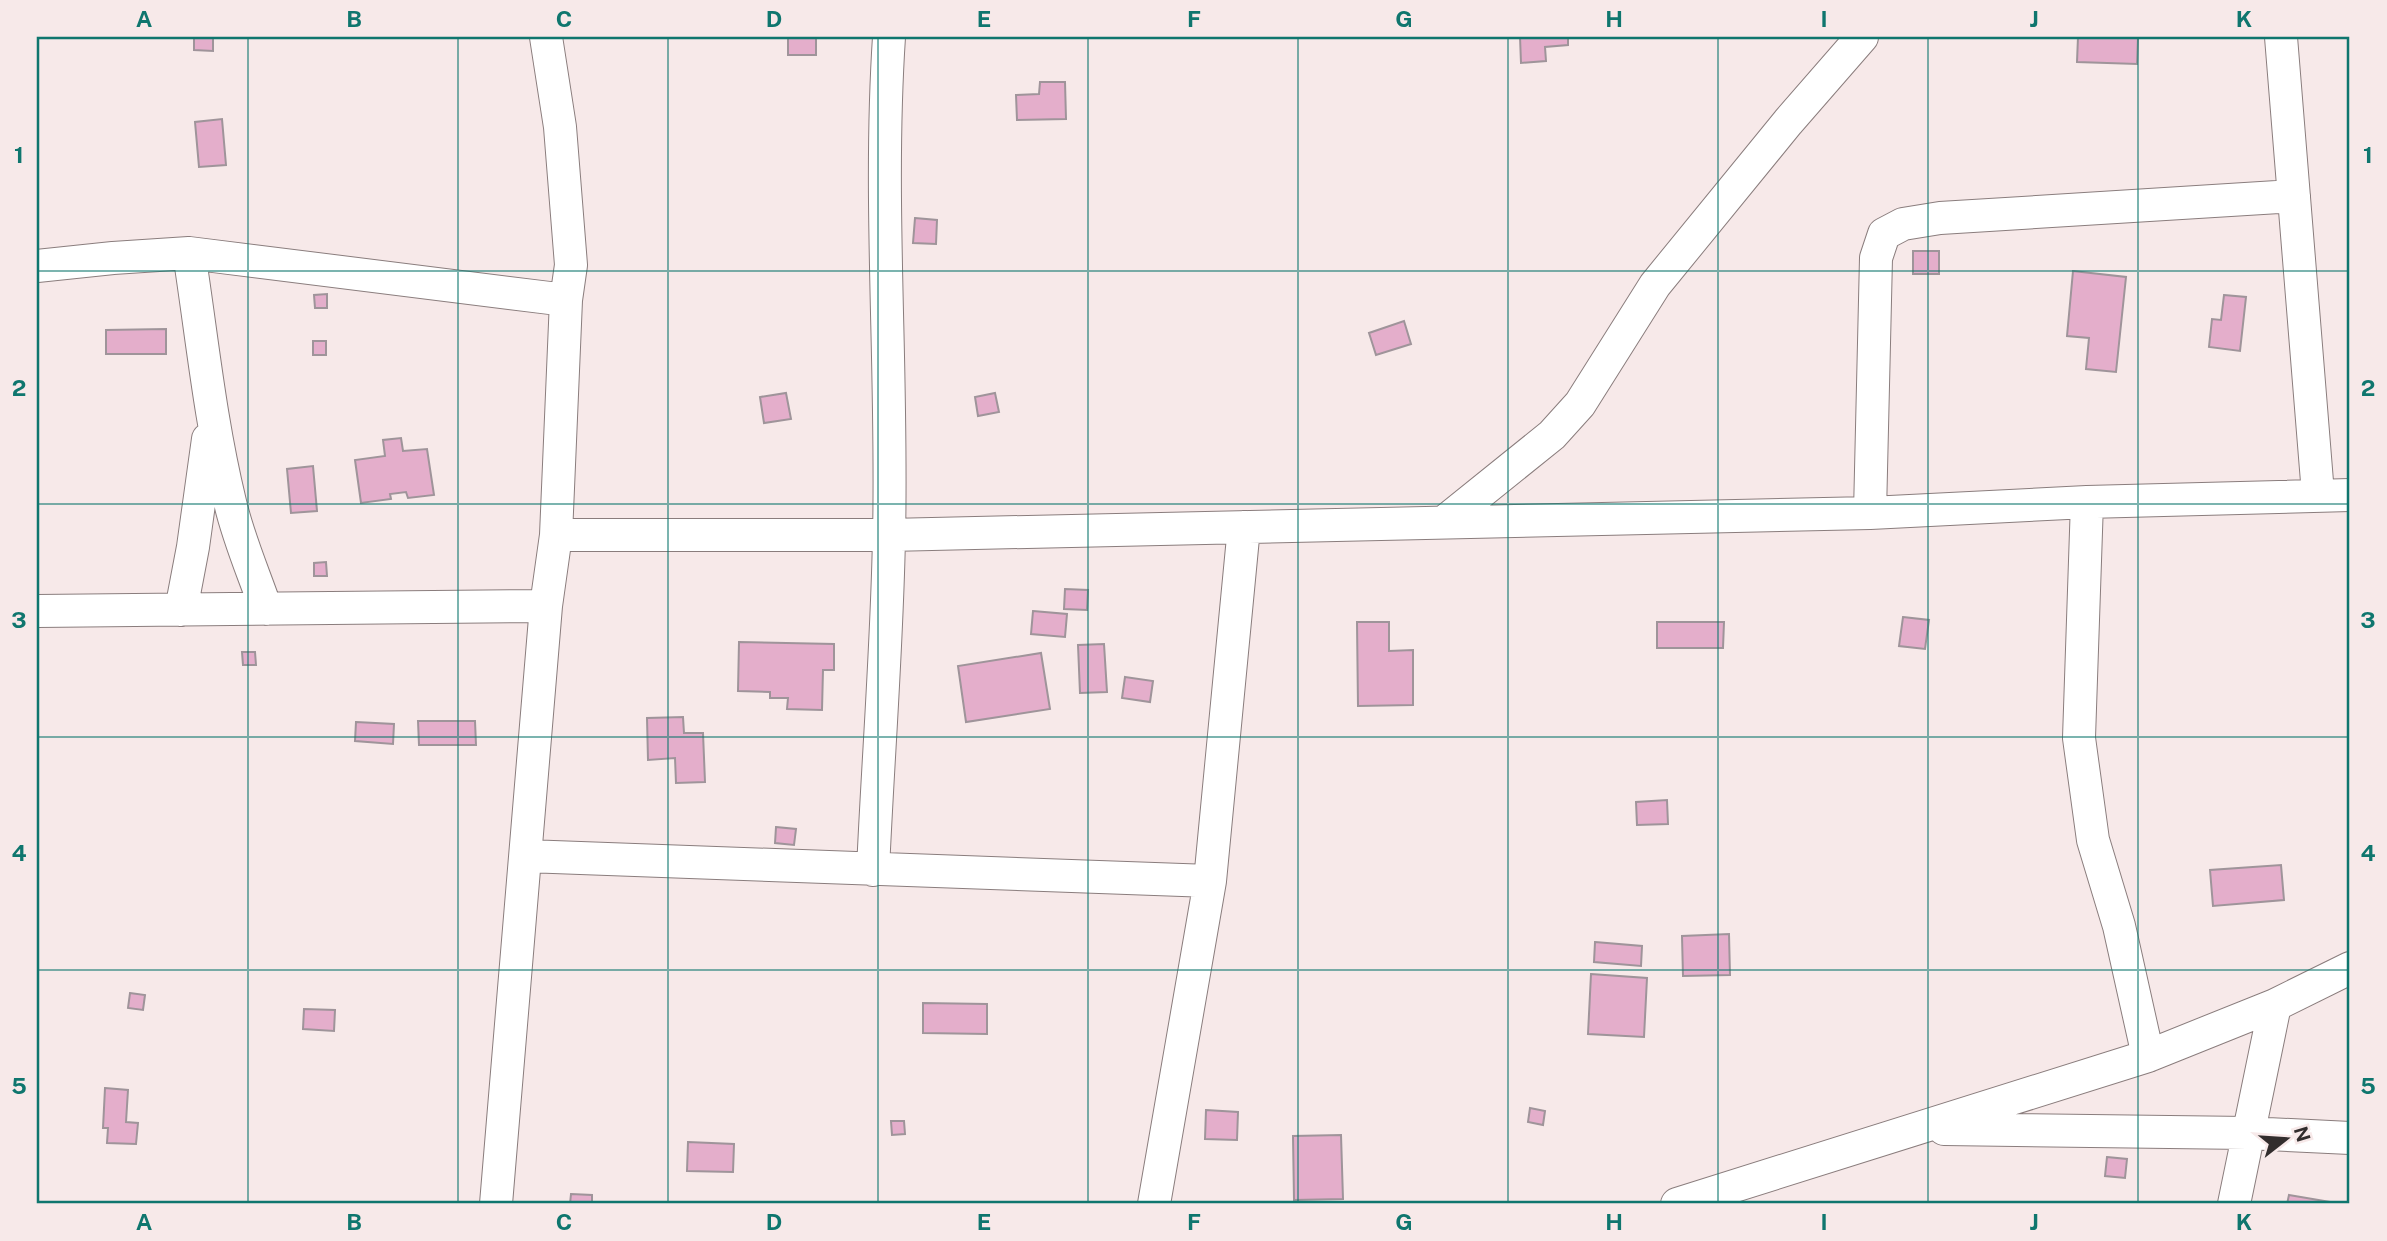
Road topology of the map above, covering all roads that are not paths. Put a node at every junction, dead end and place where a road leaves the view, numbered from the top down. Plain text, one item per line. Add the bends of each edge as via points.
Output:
1 (546, 37) edge
2 (889, 37) edge
3 (1862, 37) edge
4 (2281, 37) edge
5 (2294, 196) junction
6 (189, 253) junction
7 (37, 266) edge
8 (566, 300) junction
9 (211, 417) junction
10 (2318, 494) junction
11 (2350, 495) edge
12 (2087, 502) junction
13 (1870, 513) junction
14 (1444, 522) junction
15 (1244, 527) junction
16 (555, 535) junction
17 (890, 535) junction
18 (546, 606) junction
19 (266, 609) junction
20 (181, 610) junction
21 (37, 611) edge
22 (526, 856) junction
23 (873, 870) junction
24 (1210, 881) junction
25 (2350, 968) edge
26 (2275, 1005) junction
27 (2148, 1056) junction
28 (1918, 1129) junction
29 (2247, 1133) junction
30 (2350, 1138) edge
31 (496, 1204) edge
32 (1154, 1204) edge
33 (1676, 1204) edge
34 (2234, 1204) edge

1 - 8 street via 560,127 571,265
2 - 17 street via 885,235
3 - 14 street via 1655,285 1580,404 1552,435
4 - 5 street
5 - 10 street
5 - 13 street via 1940,218 1902,224 1884,234 1876,258
6 - 7 street
6 - 8 street
6 - 9 street
8 - 16 street
9 - 19 street via 231,506
9 - 20 street
10 - 11 street
10 - 12 street
12 - 13 street
12 - 27 street via 2079,738 2094,840
13 - 14 street
14 - 15 street
15 - 17 street
15 - 24 street
16 - 17 street
16 - 18 street
17 - 23 street
18 - 19 street
18 - 22 street
19 - 20 street
20 - 21 street
22 - 23 street
22 - 31 street
23 - 24 street
24 - 32 street
25 - 26 street
26 - 27 street
26 - 29 street
27 - 28 street
28 - 29 street
28 - 33 street
29 - 30 street
29 - 34 street

